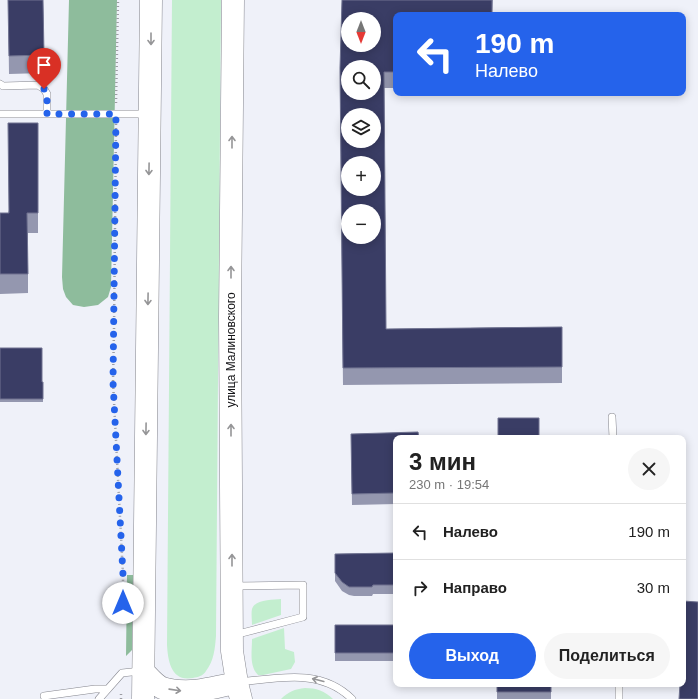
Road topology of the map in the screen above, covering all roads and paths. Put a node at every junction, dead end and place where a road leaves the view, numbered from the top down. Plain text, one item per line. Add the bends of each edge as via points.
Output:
1 (118, 0) edge
2 (151, 0) edge
3 (233, 0) edge
4 (0, 84) edge
5 (0, 114) edge
6 (47, 114) junction
7 (116, 114) junction
8 (150, 114) junction
9 (612, 417) dead end
10 (613, 435) edge
11 (232, 586) junction
12 (123, 614) dead end
13 (232, 636) junction
14 (143, 671) junction
15 (122, 673) junction
16 (619, 687) edge
17 (107, 689) junction
18 (239, 691) edge
19 (44, 696) dead end
20 (99, 699) edge
21 (121, 699) edge
22 (143, 699) edge
23 (352, 699) edge
24 (619, 699) edge

1 - 7 path
2 -> 8 highway
11 -> 3 highway, улица Малиновского via 230,317
4 - 6 lane via 38,85 47,94
5 - 6 lane
6 - 7 lane
7 - 8 lane
7 - 12 path via 113,382
8 -> 14 highway
9 - 10 lane
11 - 13 highway, улица Малиновского
11 - 13 lane via 303,585 303,617
13 - 18 highway, улица Малиновского
14 - 15 lane
14 -> 18 highway via 163,688 177,691
14 - 22 highway
15 - 17 lane
15 - 21 path
16 - 24 lane
17 - 19 lane
17 - 20 lane
23 -> 18 lane via 334,685 306,677 278,678

